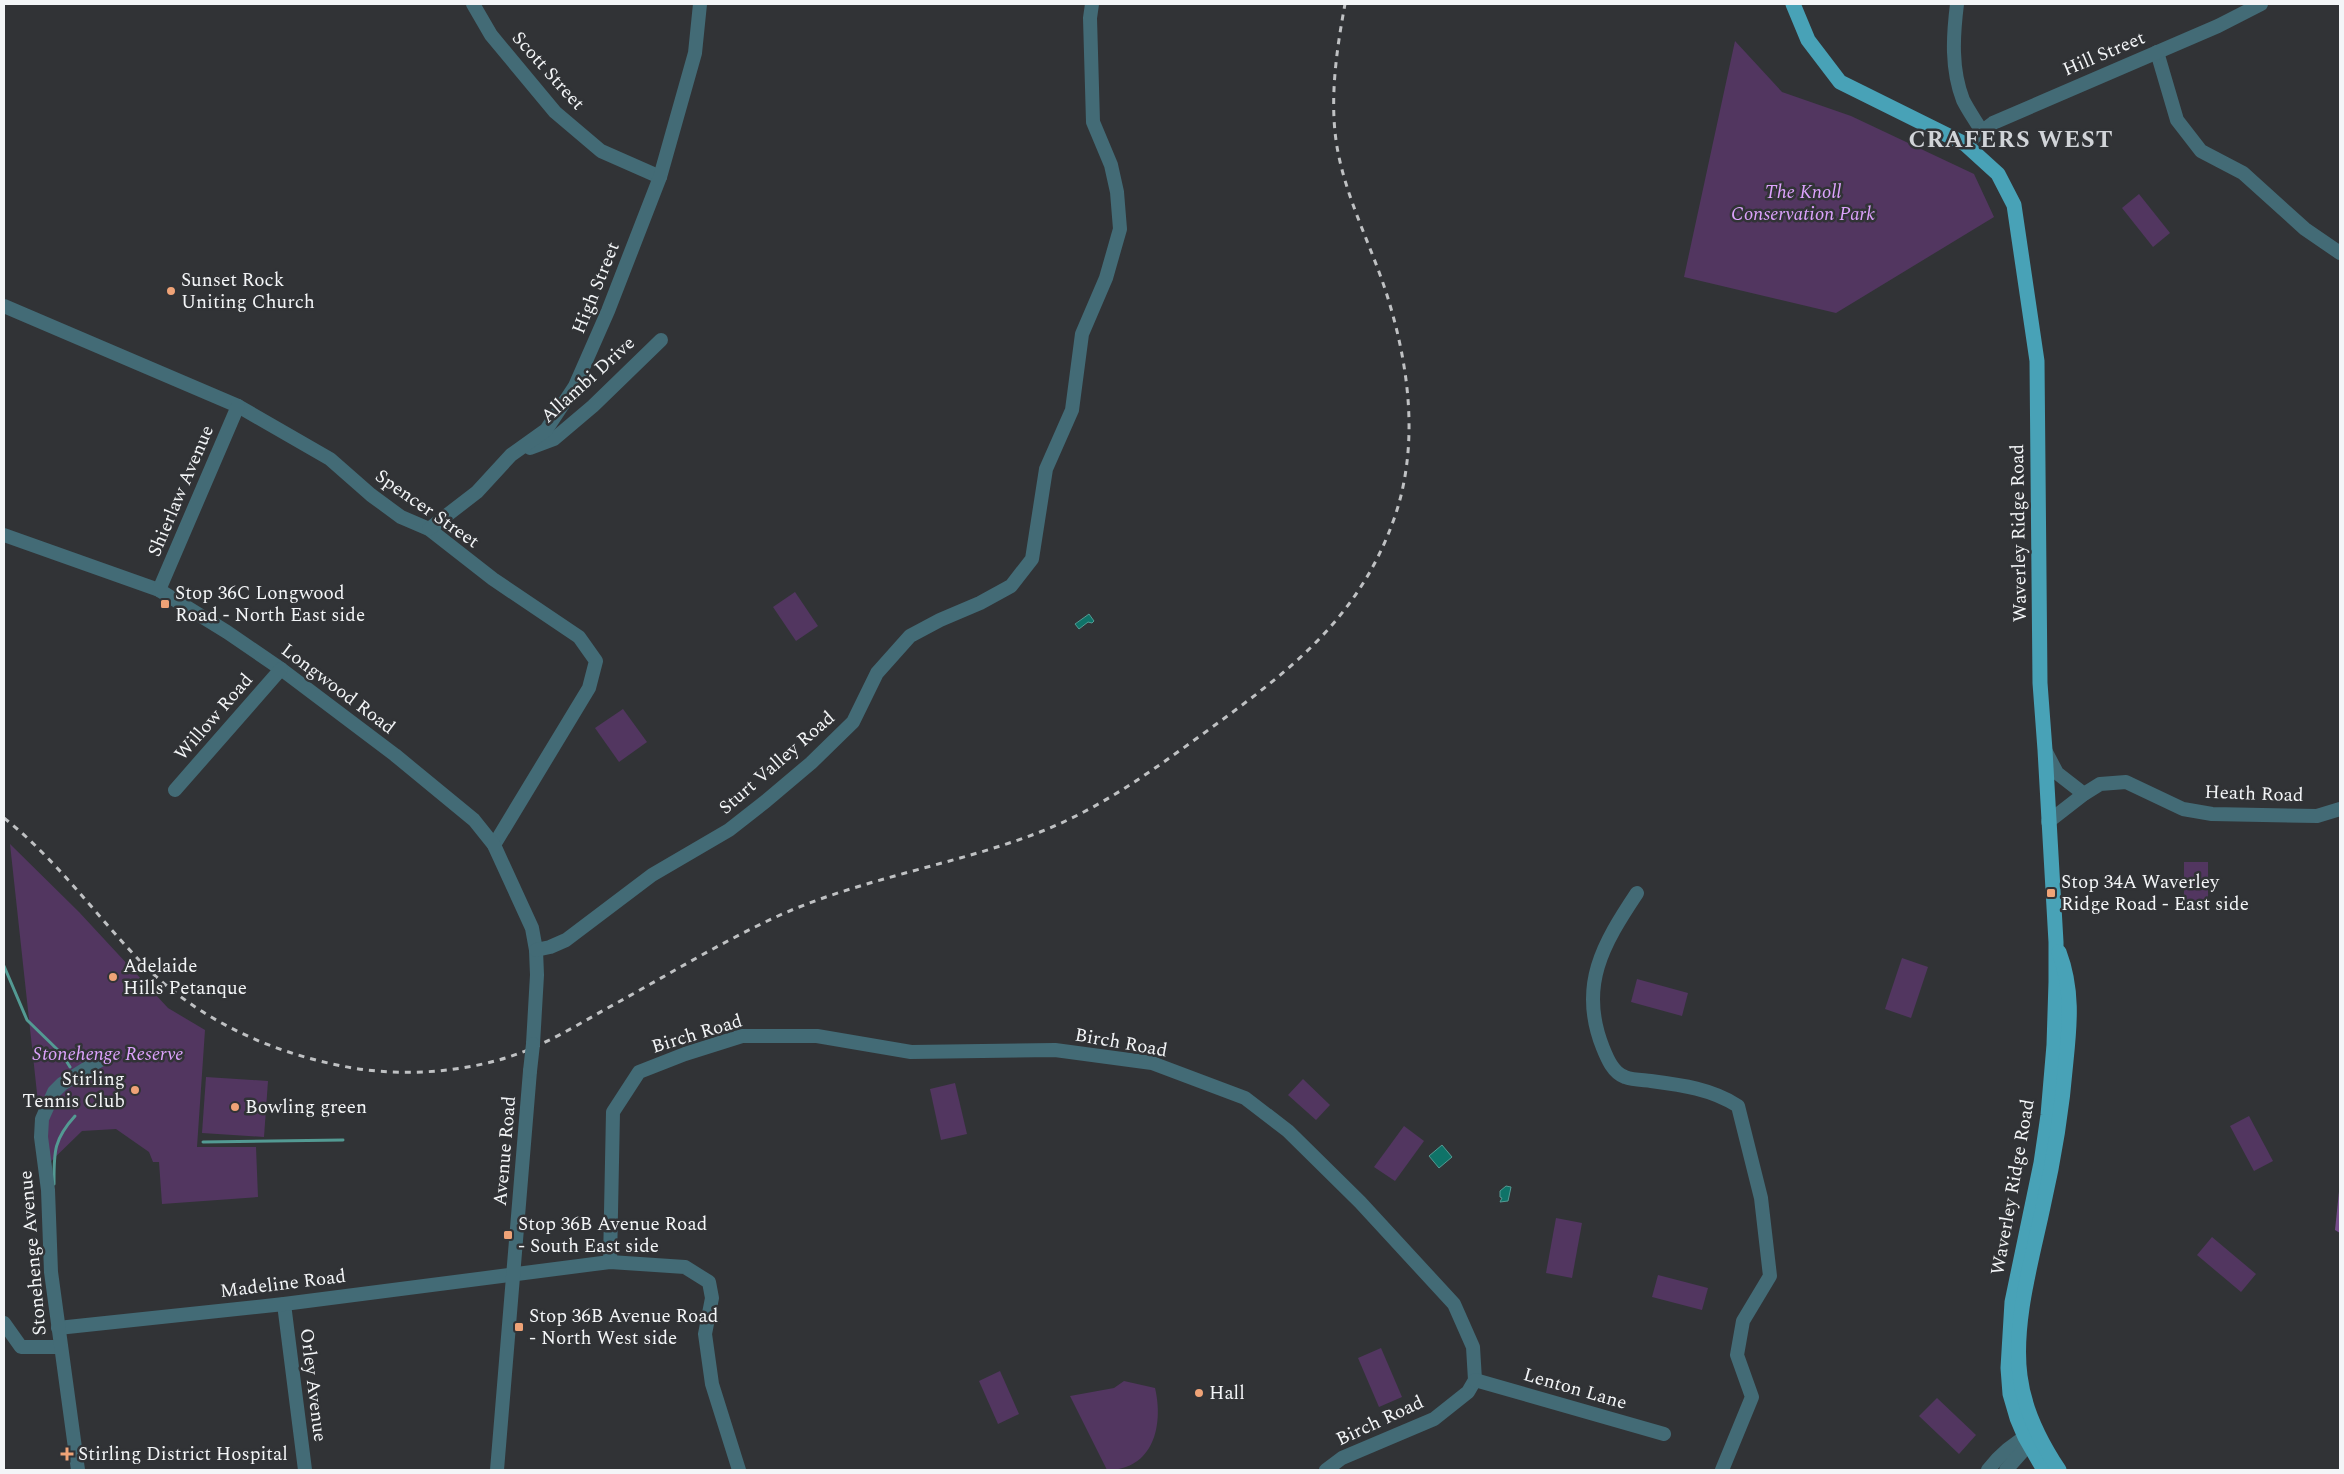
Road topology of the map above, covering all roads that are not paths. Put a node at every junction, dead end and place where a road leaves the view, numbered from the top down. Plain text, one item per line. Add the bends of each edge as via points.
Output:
1 (473, 4) edge
2 (700, 4) edge
3 (1092, 4) edge
4 (1792, 4) edge
5 (1957, 4) edge
6 (2261, 4) edge
7 (2157, 52) junction
8 (1981, 130) junction
9 (1965, 144) junction
10 (660, 177) junction
11 (2340, 253) edge
12 (4, 306) edge
13 (661, 340) dead end
14 (238, 406) junction
15 (510, 455) junction
16 (429, 529) junction
17 (4, 534) edge
18 (159, 590) junction
19 (281, 669) junction
20 (2045, 750) junction
21 (175, 790) dead end
22 (2084, 794) junction
23 (2340, 809) edge
24 (2048, 822) junction
25 (494, 845) junction
26 (1637, 893) dead end
27 (520, 898) joint
28 (536, 950) junction
29 (100, 1060) dead end
30 (610, 1262) junction
31 (513, 1273) junction
32 (284, 1304) junction
33 (4, 1323) edge
34 (58, 1328) junction
35 (60, 1347) junction
36 (1475, 1380) junction
37 (1664, 1434) dead end
38 (2033, 1438) junction
39 (78, 1470) edge
40 (305, 1470) edge
41 (497, 1470) edge
42 (739, 1470) edge
43 (1326, 1470) edge
44 (1722, 1470) edge
45 (1988, 1470) edge
46 (2006, 1470) edge
47 (2044, 1470) edge
48 (2058, 1470) edge

1 - 10 street, Scott Street via 491,35 554,112 601,151
2 - 10 street, High Street via 695,53
3 - 28 street, Sturt Valley Road via 1093,122 1111,165 1120,229 1106,278 1082,334 1072,410 1046,469 1032,559 1011,586 910,636 877,673 853,722 811,763 729,830 652,875 566,940
4 - 9 main road, Waverley Ridge Road via 1808,40 1840,82
5 - 8 street via 1953,38 1958,82 1964,101
6 - 7 street, Hill Street
7 - 8 street, Hill Street
7 - 11 street via 2177,120 2202,150 2243,173 2305,229
8 - 9 street, Hill Street
9 - 20 main road, Waverley Ridge Road via 1998,174 2014,205 2037,361 2040,684
10 - 15 street, High Street via 576,386 546,430
12 - 14 street, Spencer Street
13 - 15 street, Allambi Drive via 554,439
14 - 16 street, Spencer Street via 330,459 401,517
14 - 18 street, Shierlaw Avenue
15 - 16 street, High Street via 477,492
16 - 25 street, Spencer Street via 493,579 579,638 596,661 589,688
17 - 18 street, Longwood Road
18 - 19 street, Longwood Road
19 - 21 street, Willow Road
19 - 25 street, Longwood Road via 449,798 474,820
20 - 22 street via 2057,773
20 - 24 main road, Waverley Ridge Road
22 - 23 street, Heath Road via 2100,784 2126,782 2183,809 2212,814 2316,816
22 - 24 street, Heath Road
24 - 38 main road, Waverley Ridge Road via 2056,942 2054,1045 2041,1163 2020,1256 2008,1340 2010,1394
25 - 27 street, Longwood Road
26 - 44 street via 1599,958 1592,997 1599,1037 1609,1064 1624,1077 1688,1086 1724,1096 1738,1106 1761,1198 1770,1276 1743,1321 1737,1355 1752,1397
27 - 28 street, Avenue Road via 532,928
28 - 31 street, Avenue Road, bridge via 537,974
29 - 34 street, Stonehenge Avenue via 62,1084 50,1099 42,1118 51,1272
30 - 31 street, Madeline Road
30 - 36 street, Birch Road via 613,1112 639,1072 685,1054 742,1036 817,1036 911,1052 1055,1050 1152,1063 1244,1098 1288,1131 1360,1202 1454,1304 1474,1347
30 - 42 street, Madeline Road via 685,1267 709,1282 712,1298 704,1334 712,1384
31 - 32 street, Madeline Road
31 - 41 street, Avenue Road
32 - 34 street, Madeline Road
32 - 40 street, Orley Avenue
33 - 35 street via 20,1347
34 - 35 street, Stonehenge Avenue
35 - 39 street, Stonehenge Avenue
36 - 37 street, Lenton Lane
36 - 43 street, Birch Road via 1468,1392 1434,1418 1342,1458
38 - 45 street via 1996,1459
38 - 46 street
38 - 47 main road, Waverley Ridge Road
38 - 48 main road, Waverley Ridge Road

